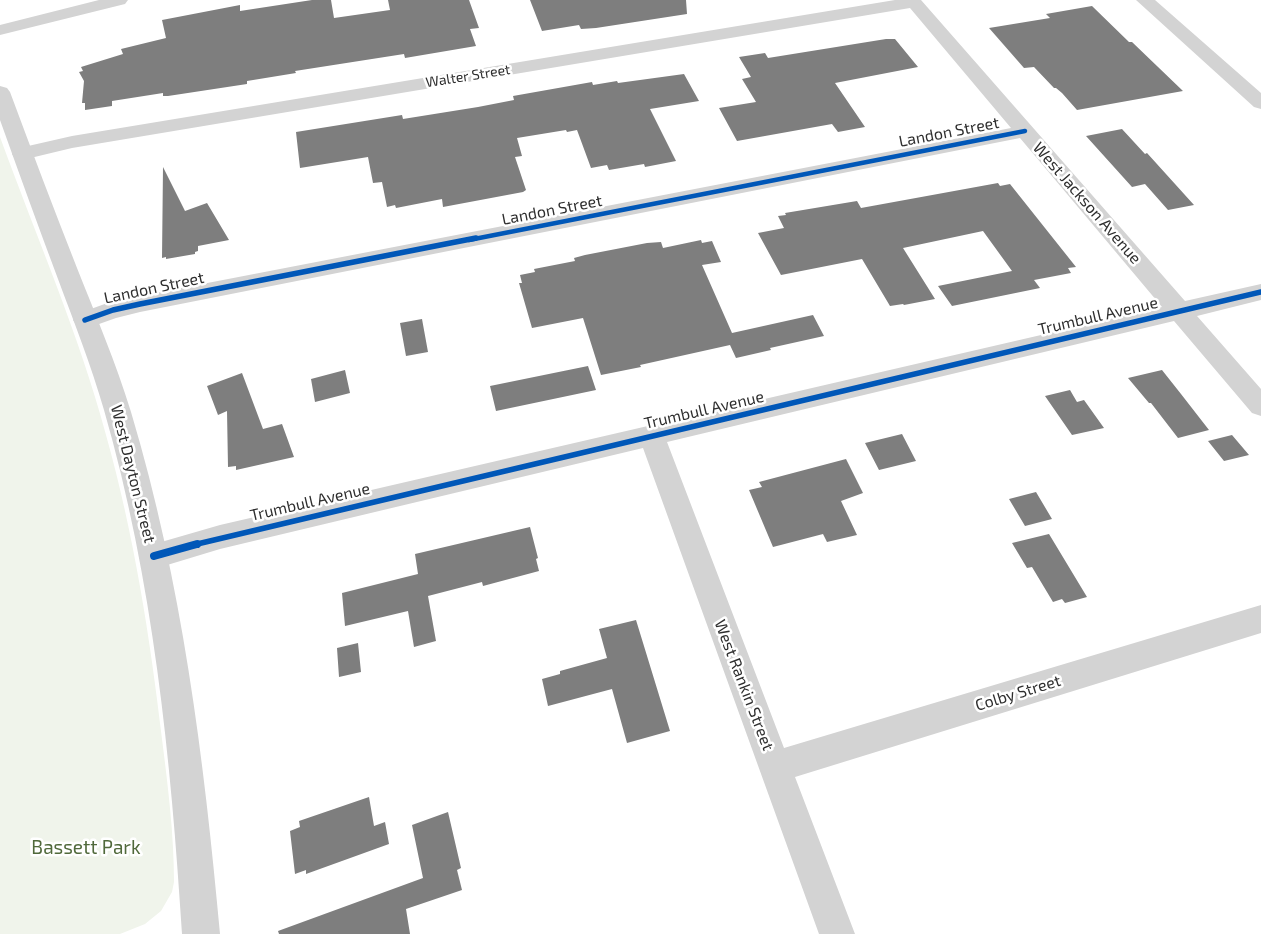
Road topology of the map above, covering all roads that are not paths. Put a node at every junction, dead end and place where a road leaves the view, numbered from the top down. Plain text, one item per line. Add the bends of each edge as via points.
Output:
1 (119, 0) edge
2 (1145, 0) edge
3 (913, 1) edge
4 (0, 30) edge
5 (0, 92) edge
6 (1261, 103) edge
7 (1025, 131) junction
8 (22, 154) junction
9 (1261, 292) edge
10 (1180, 311) junction
11 (86, 320) junction
12 (1261, 406) edge
13 (652, 436) junction
14 (154, 556) junction
15 (1261, 619) edge
16 (775, 767) junction
17 (201, 934) edge
18 (837, 934) edge

1 - 4 street
2 - 6 street
3 - 7 street, West Jackson Avenue
3 - 8 street, Walter Street via 72,142
5 - 8 street, West Dayton Street
7 - 10 street, West Jackson Avenue
7 - 11 street, Landon Street via 140,304
8 - 11 street, West Dayton Street
9 - 10 street, Trumbull Avenue
10 - 12 street, West Jackson Avenue
10 - 13 street, Trumbull Avenue
11 - 14 street, West Dayton Street via 118,410
13 - 14 street, Trumbull Avenue
13 - 16 street, West Rankin Street
14 - 17 street, West Dayton Street via 169,632 180,719
15 - 16 street, Colby Street
16 - 18 street, West Rankin Street

